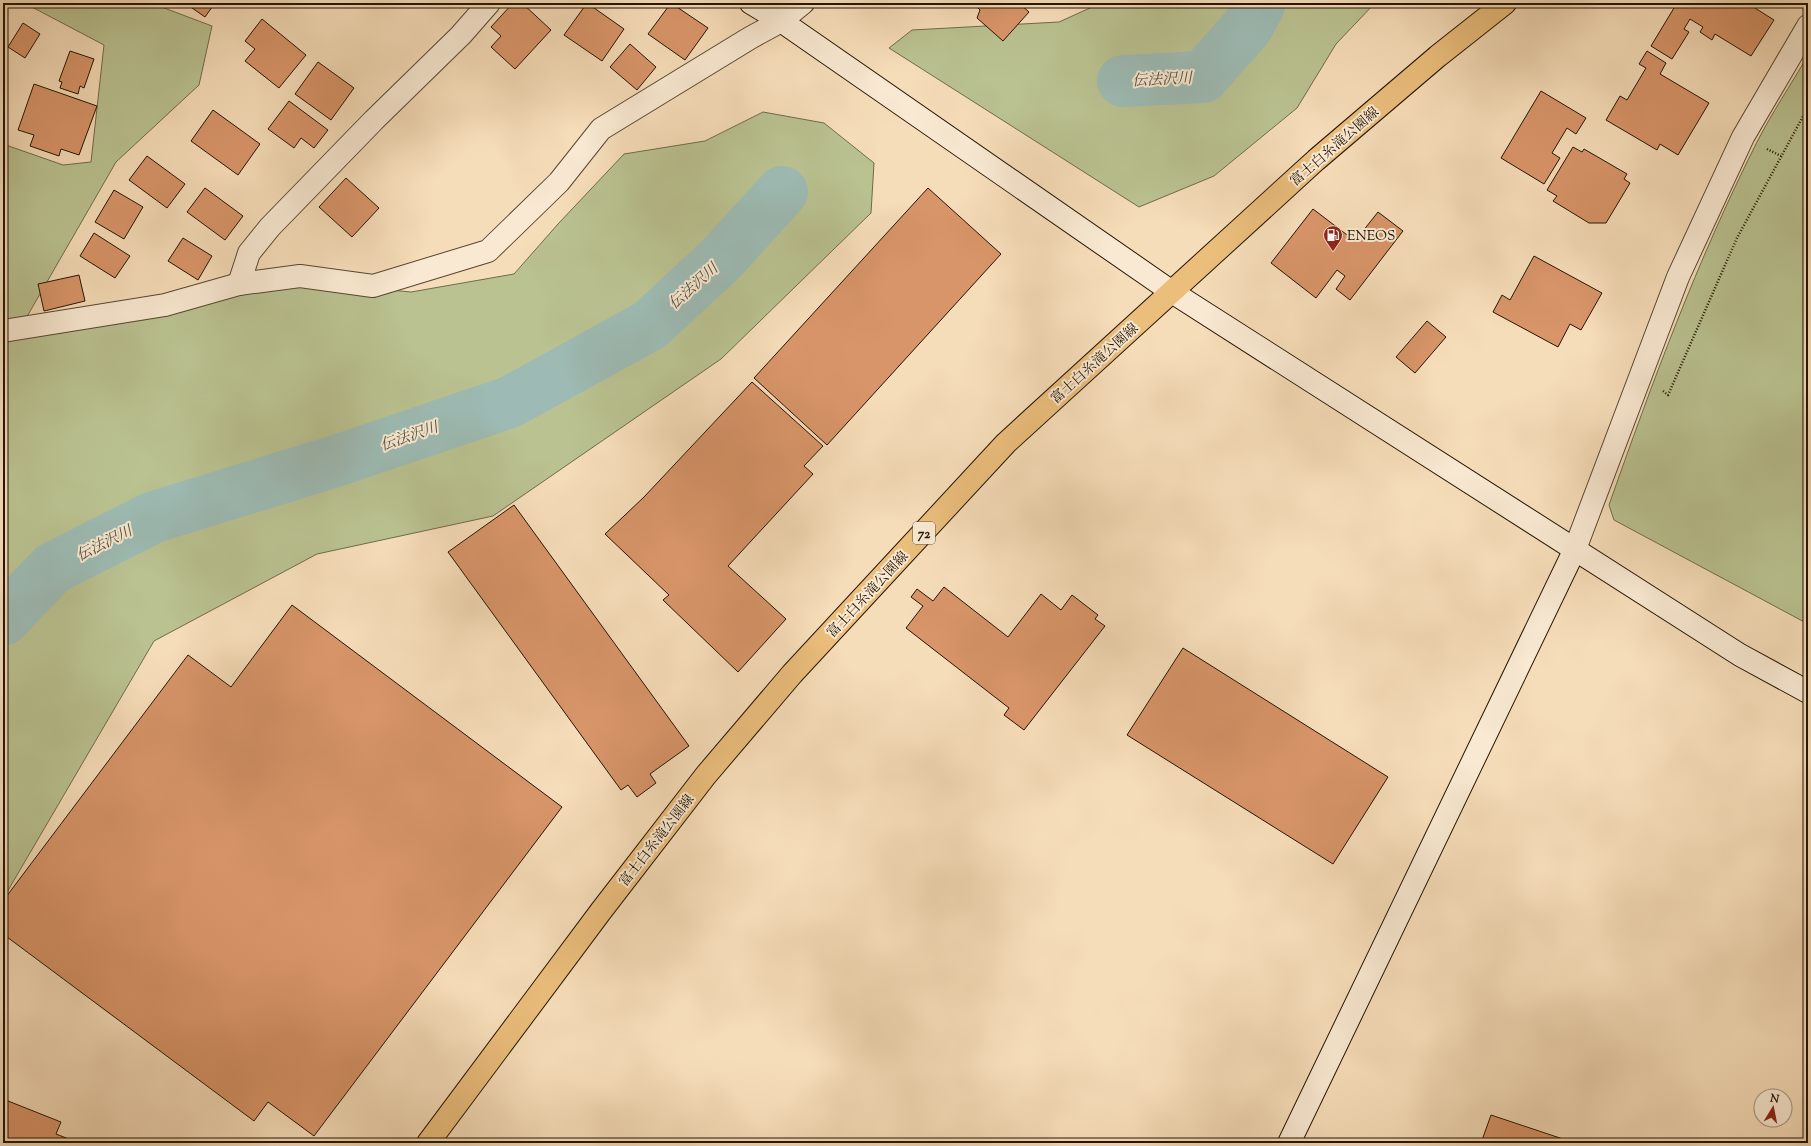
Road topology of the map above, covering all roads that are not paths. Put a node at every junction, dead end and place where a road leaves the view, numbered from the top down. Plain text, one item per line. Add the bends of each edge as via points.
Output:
1 (489, 3) edge
2 (751, 3) edge
3 (803, 3) edge
4 (1505, 3) edge
5 (781, 21) junction
6 (1808, 26) edge
7 (239, 284) junction
8 (1172, 292) junction
9 (3, 331) edge
10 (1575, 549) junction
11 (1808, 692) edge
12 (428, 1143) edge
13 (1289, 1143) edge

1 - 7 street via 461,35 270,227 249,253
2 - 5 street
3 - 5 street
4 - 8 main road, 富士白糸滝公園線 / 72 via 1438,56 1316,160
5 - 7 street via 601,129 559,182 488,251 373,286 300,276
5 - 8 street
6 - 10 street via 1743,137 1678,277
7 - 9 street via 165,305
8 - 10 street
8 - 12 main road, 富士白糸滝公園線 / 72 via 1006,443 792,674 687,800
10 - 11 street via 1740,654
10 - 13 street

